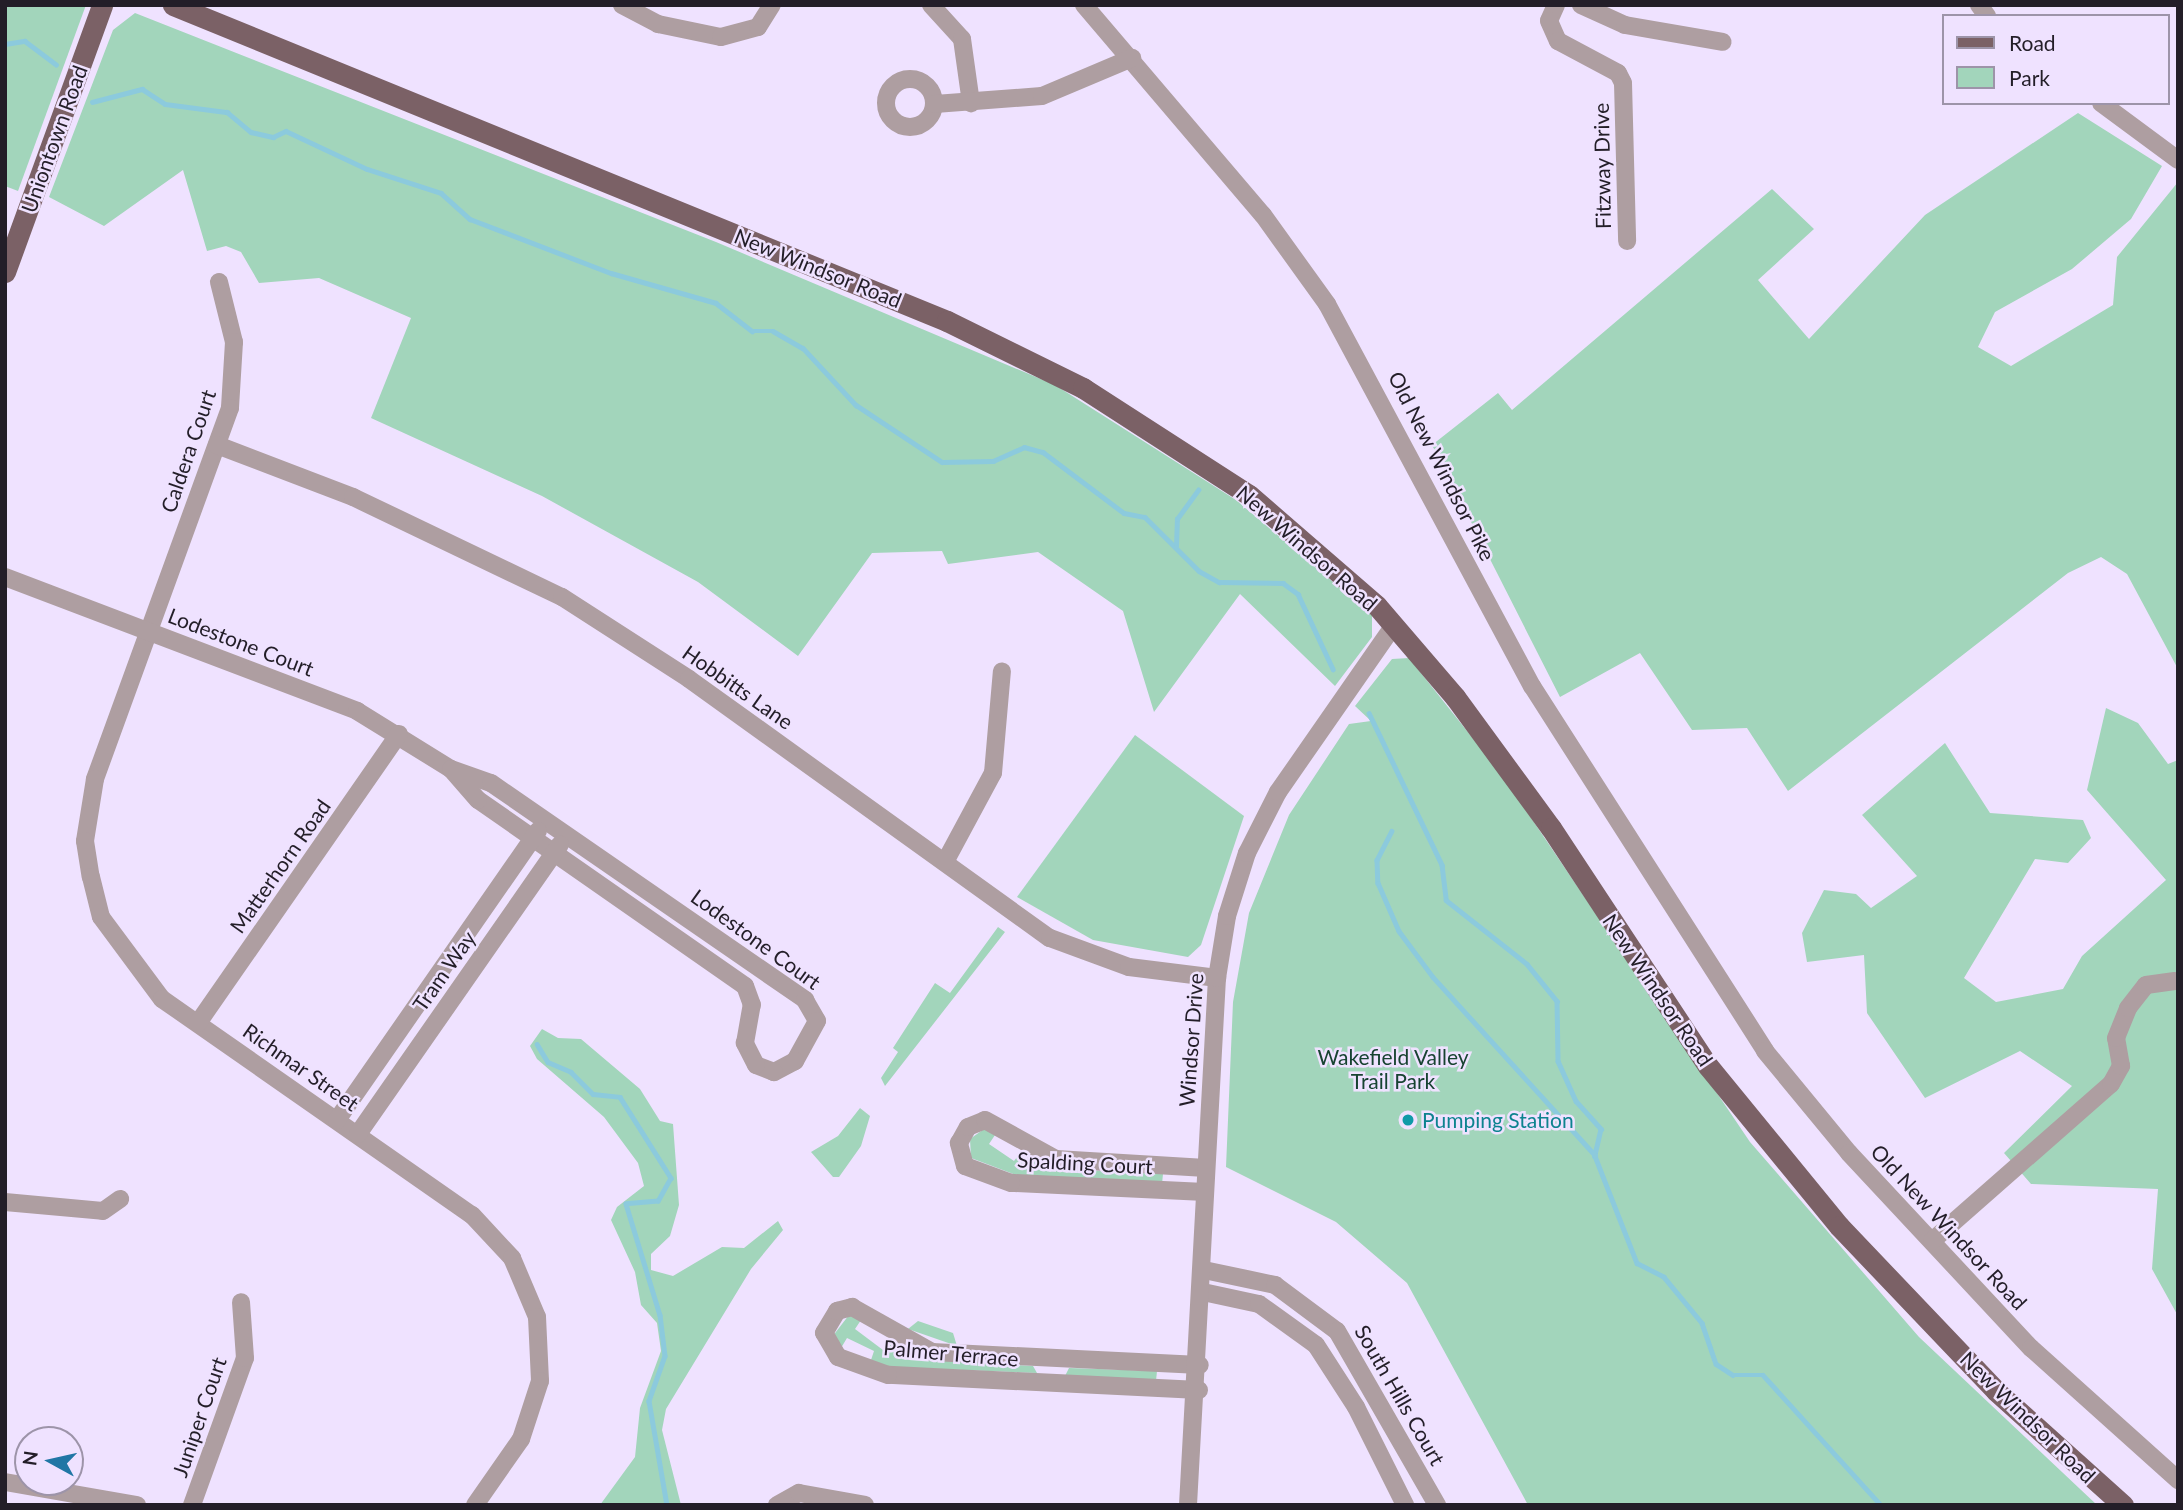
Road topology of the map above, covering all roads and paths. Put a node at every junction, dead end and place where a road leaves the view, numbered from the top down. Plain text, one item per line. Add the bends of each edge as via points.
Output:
1 (102, 5) edge
2 (173, 5) edge
3 (622, 5) edge
4 (772, 5) edge
5 (931, 5) edge
6 (1084, 5) edge
7 (1556, 5) edge
8 (1581, 5) edge
9 (1723, 42) dead end
10 (1132, 58) junction
11 (971, 103) junction
12 (935, 104) dead end
13 (2104, 105) edge
14 (2178, 160) edge
15 (1627, 241) dead end
16 (5, 272) edge
17 (219, 282) dead end
18 (217, 445) junction
19 (5, 577) edge
20 (1394, 625) junction
21 (147, 630) junction
22 (1002, 671) dead end
23 (400, 734) junction
24 (451, 769) junction
25 (546, 820) junction
26 (567, 834) junction
27 (532, 839) junction
28 (553, 854) junction
29 (945, 862) junction
30 (1217, 978) junction
31 (1715, 981) joint
32 (2175, 981) dead end
33 (198, 1023) junction
34 (337, 1120) junction
35 (358, 1134) junction
36 (1206, 1168) junction
37 (1205, 1192) junction
38 (120, 1199) dead end
39 (5, 1202) edge
40 (1932, 1241) junction
41 (1204, 1270) junction
42 (1203, 1292) junction
43 (240, 1302) dead end
44 (1200, 1365) junction
45 (1199, 1390) junction
46 (2178, 1480) edge
47 (5, 1482) edge
48 (137, 1505) edge
49 (192, 1505) edge
50 (475, 1505) edge
51 (777, 1505) edge
52 (865, 1505) edge
53 (1188, 1505) edge
54 (1405, 1505) edge
55 (1437, 1505) edge
56 (2123, 1505) edge

1 - 16 main road, Uniontown Road
2 - 20 main road, New Windsor Road via 1025,358 1148,426 1249,495
3 - 4 street via 658,24 721,37 758,27
5 - 11 street via 962,38
6 - 10 street, Old New Windsor Pike
7 - 15 street, Fitzway Drive via 1549,21 1558,41 1618,73 1623,83
8 - 9 street via 1625,25
10 - 11 street via 1042,96
10 - 31 street, Old New Windsor Pike via 1283,241 1347,335 1532,686
11 - 12 street
13 - 14 street
17 - 18 street, Caldera Court via 234,368
18 - 21 street, Caldera Court
18 - 29 street, Hobbitts Lane via 353,497 562,597 689,679
19 - 21 street, Lodestone Court
20 - 30 street, Windsor Drive via 1262,821 1235,883
20 - 56 main road, New Windsor Road via 1497,751 1708,1066 1788,1166 1996,1391
21 - 23 street, Lodestone Court via 357,711
21 - 33 street, Richmar Street via 95,779 85,841 101,917 135,972
22 - 29 street via 993,773
23 - 24 street, Lodestone Court
23 - 33 street, Matterhorn Road
24 - 25 street, Lodestone Court via 491,783
24 - 27 street, Lodestone Court via 478,800
25 - 26 street, Lodestone Court
25 - 27 street, Tram Way
26 - 28 street, Tram Way
26 - 28 street, Lodestone Court via 805,1000 817,1021 795,1060 774,1072 756,1065 745,1044 752,1005 745,986
27 - 28 street, Lodestone Court
27 - 34 street, Tram Way
28 - 35 street, Tram Way
29 - 30 street, Hobbitts Lane via 1027,923 1078,951 1129,967
30 - 36 street, Windsor Drive
31 - 40 street, Old New Windsor Road via 1784,1076
32 - 40 street via 2146,985 2128,1008 2116,1038 2121,1066 2111,1084
33 - 34 street, Richmar Street
34 - 35 street, Richmar Street
35 - 50 street, Richmar Street via 486,1227 531,1296 540,1338 536,1400 521,1439
36 - 37 street, Windsor Drive
36 - 37 street, Spalding Court via 1056,1159 985,1120 968,1127 959,1143 965,1166 1011,1183
37 - 41 street, Windsor Drive
38 - 39 street via 103,1211
40 - 46 street, Old New Windsor Road via 2094,1410
41 - 42 street, Windsor Drive
41 - 55 street, South Hills Court via 1275,1285 1337,1331
42 - 44 street, Windsor Drive
42 - 54 street, South Hills Court via 1259,1304 1316,1345 1349,1395
43 - 49 street, Juniper Court via 244,1358
44 - 45 street, Windsor Drive
44 - 45 street, Palmer Terrace via 932,1352 852,1307 837,1311 824,1333 838,1357 888,1375
45 - 53 street, Windsor Drive
47 - 48 street
51 - 52 street via 799,1493

